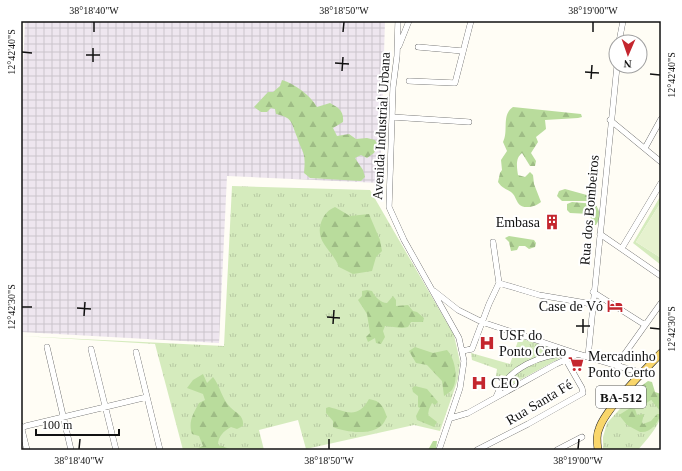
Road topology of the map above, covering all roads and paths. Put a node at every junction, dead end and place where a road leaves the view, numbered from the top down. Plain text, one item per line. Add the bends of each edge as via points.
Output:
1 (398, 21) edge
2 (409, 21) edge
3 (470, 21) edge
4 (623, 21) edge
5 (406, 29) junction
6 (398, 31) junction
7 (621, 34) edge
8 (418, 47) dead end
9 (397, 50) junction
10 (464, 50) junction
11 (616, 74) edge
12 (409, 81) dead end
13 (392, 117) junction
14 (661, 119) edge
15 (610, 120) junction
16 (469, 122) dead end
17 (645, 148) junction
18 (661, 162) edge
19 (661, 183) edge
20 (600, 234) junction
21 (493, 242) dead end
22 (622, 248) junction
23 (661, 276) edge
24 (499, 283) junction
25 (432, 289) junction
26 (593, 292) junction
27 (661, 303) edge
28 (592, 304) junction
29 (458, 310) junction
30 (449, 319) junction
31 (482, 322) junction
32 (645, 325) junction
33 (47, 347) dead end
34 (91, 349) dead end
35 (462, 351) junction
36 (136, 352) dead end
37 (661, 353) edge
38 (578, 354) junction
39 (588, 357) junction
40 (566, 360) junction
41 (616, 366) junction
42 (642, 373) junction
43 (147, 397) junction
44 (496, 397) junction
45 (105, 407) junction
46 (63, 417) junction
47 (451, 418) junction
48 (22, 427) edge
49 (582, 437) dead end
50 (27, 450) edge
51 (71, 450) edge
52 (116, 450) edge
53 (160, 450) edge
54 (439, 450) edge
55 (477, 450) edge
56 (557, 450) edge
57 (598, 450) edge

1 - 6 street, Avenida Industrial Urbana
2 - 5 street
3 - 10 street
4 - 7 street
5 - 6 street
5 - 9 street
6 - 9 street, Avenida Industrial Urbana
8 - 10 street
9 - 13 street, Avenida Industrial Urbana
10 - 12 street via 455,83
11 - 15 street, Rua dos Bombeiros
13 - 16 street
13 - 25 street, Avenida Industrial Urbana via 390,207 404,240
14 - 17 street
15 - 17 street
15 - 20 street, Rua dos Bombeiros
17 - 18 street
19 - 22 street
20 - 22 street
20 - 26 street, Rua dos Bombeiros
21 - 24 street
22 - 23 street
24 - 28 street via 539,295
24 - 31 street
25 - 29 street
25 - 30 street, Avenida Industrial Urbana
26 - 28 street, Rua dos Bombeiros
26 - 32 street
27 - 32 street
28 - 39 street, Rua dos Bombeiros
29 - 30 street via 452,312
29 - 31 street
30 - 35 street, Avenida Industrial Urbana via 459,338
31 - 35 street via 472,349
31 - 38 street
32 - 41 street
33 - 46 street
34 - 45 street
35 - 47 street, Avenida Industrial Urbana via 460,388
36 - 43 street
37 - 42 main road, BA-512
38 - 39 street
38 - 40 street, Rua Santa Fé
38 - 44 street via 561,354 531,362 513,372 503,382
39 - 41 street
40 - 44 street, Rua Santa Fé
40 - 55 street, Rua Santa Fé via 583,393
41 - 42 street
42 - 57 main road, BA-512 via 601,424 598,430
43 - 45 street
43 - 53 street
44 - 47 street, Rua Santa Fé via 468,413
45 - 46 street
45 - 52 street
46 - 48 street
46 - 51 street
47 - 54 street, Avenida Industrial Urbana
48 - 50 street
49 - 56 street

